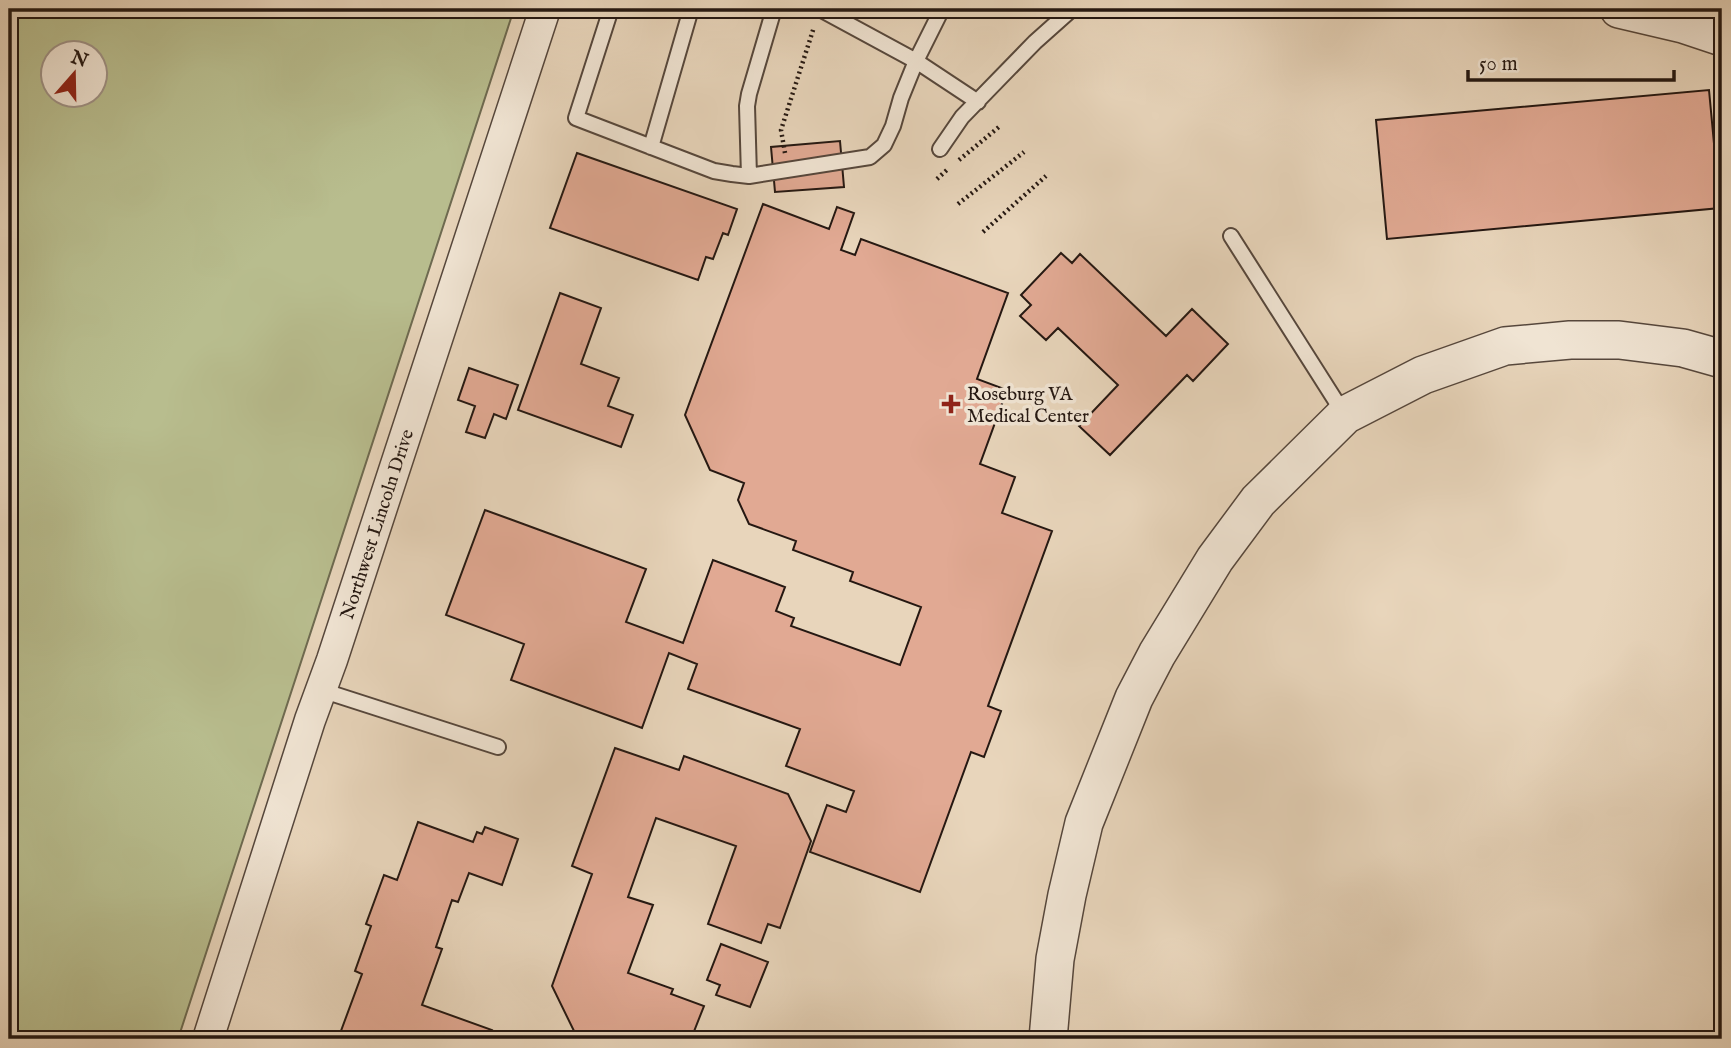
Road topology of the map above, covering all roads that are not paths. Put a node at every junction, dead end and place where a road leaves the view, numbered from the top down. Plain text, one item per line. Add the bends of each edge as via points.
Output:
1 (545, 9) edge
2 (611, 9) edge
3 (691, 9) edge
4 (774, 9) edge
5 (822, 9) edge
6 (942, 9) edge
7 (1072, 9) edge
8 (1642, 11) edge
9 (1722, 37) edge
10 (916, 61) junction
11 (978, 102) junction
12 (651, 147) junction
13 (940, 149) dead end
14 (749, 176) junction
15 (1231, 236) dead end
16 (1722, 359) edge
17 (1345, 415) junction
18 (321, 690) junction
19 (498, 747) dead end
20 (208, 1039) edge
21 (1048, 1039) edge

1 - 18 street, Northwest Lincoln Drive
2 - 12 lane via 576,118
3 - 12 lane
4 - 14 lane via 747,106
5 - 10 lane
6 - 10 lane
7 - 11 lane
8 - 9 street
10 - 11 lane
10 - 14 lane via 893,127 870,158
11 - 13 lane
12 - 14 lane via 714,171
15 - 17 lane
16 - 17 street via 1683,348 1619,340 1505,346 1423,375
17 - 21 street via 1258,501 1215,559 1134,698 1084,823 1055,959
18 - 19 lane
18 - 20 street, Northwest Lincoln Drive

